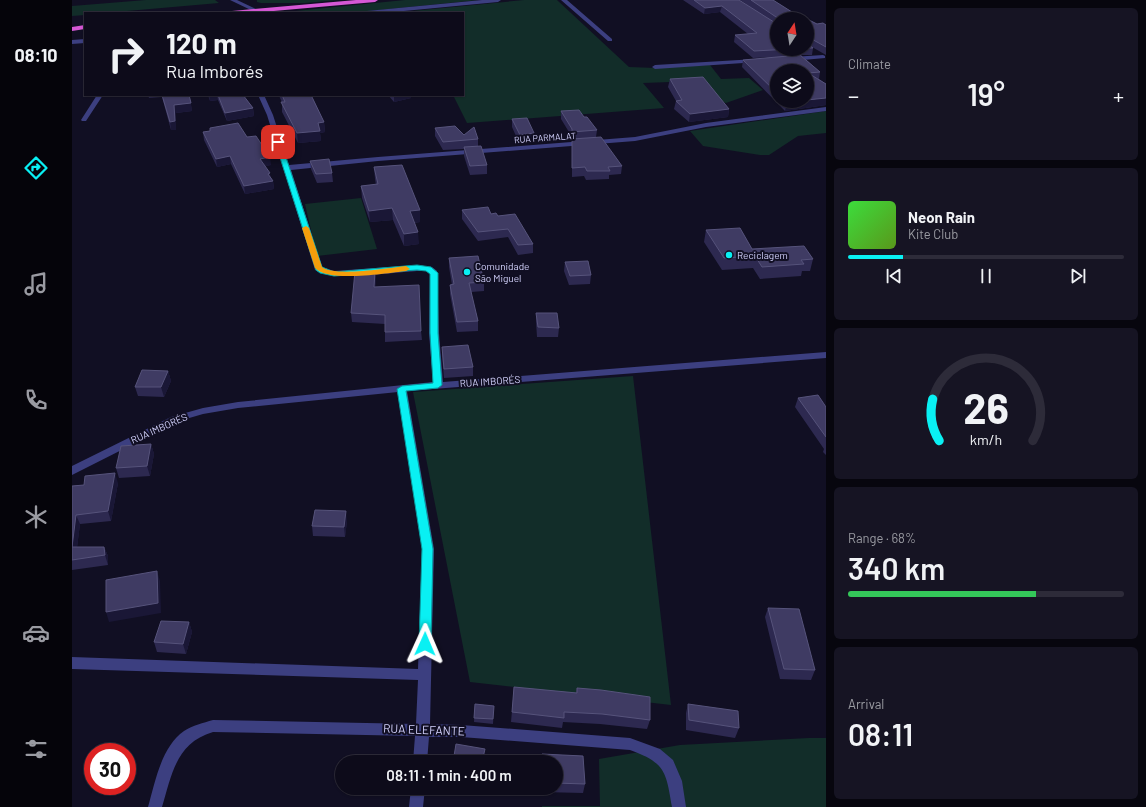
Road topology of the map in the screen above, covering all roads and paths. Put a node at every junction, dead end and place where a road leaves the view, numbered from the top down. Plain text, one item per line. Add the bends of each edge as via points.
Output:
1 (234, 0) edge
2 (245, 0) edge
3 (375, 0) edge
4 (498, 0) edge
5 (564, 0) edge
6 (257, 11) junction
7 (244, 12) edge
8 (377, 12) edge
9 (79, 28) edge
10 (72, 32) edge
11 (610, 40) dead end
12 (84, 41) edge
13 (72, 42) edge
14 (814, 51) edge
15 (825, 58) edge
16 (785, 60) edge
17 (762, 61) edge
18 (654, 67) dead end
19 (99, 96) edge
20 (261, 96) edge
21 (826, 109) edge
22 (84, 120) dead end
23 (286, 168) junction
24 (826, 355) edge
25 (438, 385) junction
26 (402, 389) junction
27 (72, 471) edge
28 (72, 663) edge
29 (424, 675) junction
30 (423, 730) junction
31 (421, 755) edge
32 (417, 795) edge
33 (155, 807) edge
34 (416, 807) edge
35 (679, 807) edge

1 - 2 street
1 - 6 street
3 - 6 highway
4 - 8 street
5 - 11 street
6 - 7 highway
9 - 10 street
12 - 13 street
14 - 15 street
15 - 16 street
17 - 18 street
19 - 22 street
20 - 23 street
21 - 23 street, RUA PARMALAT via 706,125 635,139
23 - 25 street via 318,268 322,271 342,274 417,268 432,270
24 - 25 street, RUA IMBORÉS
25 - 26 street, RUA IMBORÉS
26 - 27 street, RUA IMBORÉS via 238,405 203,411 175,419
26 - 29 street via 428,549
28 - 29 street
29 - 30 street
30 - 31 street
30 - 33 street, RUA ELEFANTE via 213,726 200,728 182,740 174,753
30 - 35 street, RUA ELEFANTE via 630,744 650,751 665,761 673,774
32 - 34 street

